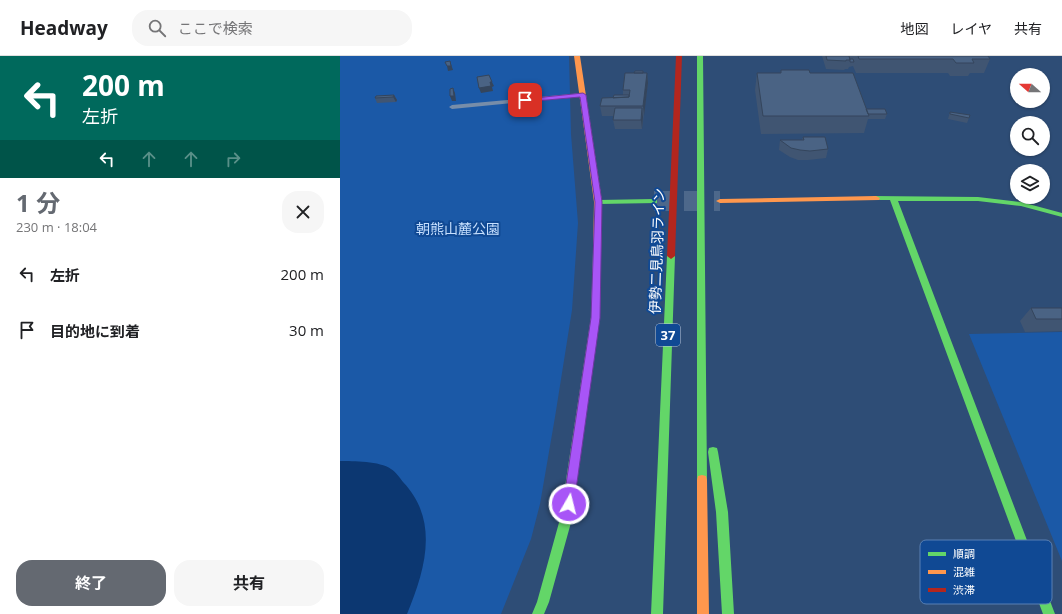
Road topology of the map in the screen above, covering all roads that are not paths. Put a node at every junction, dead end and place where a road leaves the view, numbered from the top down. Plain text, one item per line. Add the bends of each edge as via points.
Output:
1 (577, 56) edge
2 (678, 56) edge
3 (700, 56) edge
4 (583, 95) junction
5 (452, 107) dead end
6 (894, 198) junction
7 (720, 201) tunnel mouth
8 (598, 202) junction
9 (654, 202) tunnel mouth
10 (1062, 215) edge
11 (701, 380) junction
12 (1021, 540) edge
13 (658, 595) junction
14 (1045, 604) edge
15 (538, 614) edge
16 (652, 614) edge
17 (657, 614) edge
18 (703, 614) edge
19 (728, 614) edge
20 (1049, 614) edge

1 - 4 main road
2 - 13 main road, 伊勢二見鳥羽ライン / 37
3 - 11 main road
4 - 5 lane
4 - 8 main road
6 - 7 main road
6 - 10 main road via 978,199 1021,204
6 - 12 main road
8 - 9 main road
8 - 15 main road via 595,318 568,511
11 - 18 main road
11 - 19 main road via 722,512
13 - 16 main road
13 - 17 main road, 伊勢二見鳥羽ライン / 37
14 - 20 main road

